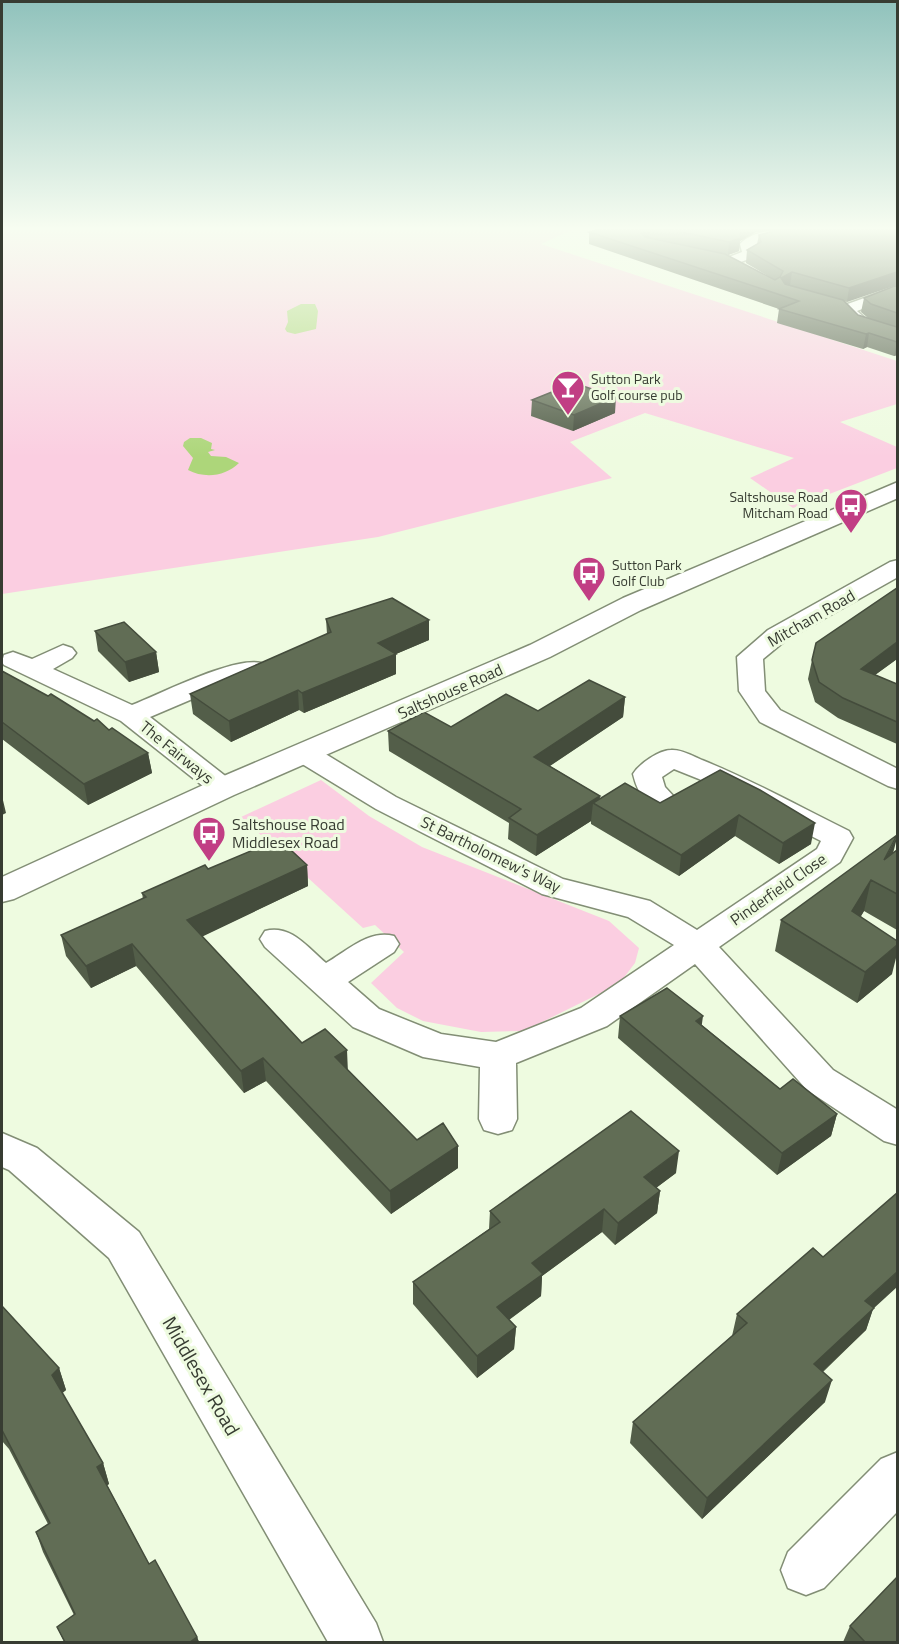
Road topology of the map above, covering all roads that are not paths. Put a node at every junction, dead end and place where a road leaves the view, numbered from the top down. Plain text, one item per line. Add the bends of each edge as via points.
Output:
1 (829, 304) edge
2 (872, 304) edge
3 (852, 315) junction
4 (832, 323) edge
5 (897, 335) edge
6 (897, 489) edge
7 (897, 567) edge
8 (63, 652) dead end
9 (232, 669) dead end
10 (131, 715) junction
11 (304, 753) junction
12 (897, 780) edge
13 (223, 788) junction
14 (663, 801) edge
15 (2, 891) edge
16 (276, 939) dead end
17 (382, 944) dead end
18 (698, 945) junction
19 (324, 981) junction
20 (498, 1056) junction
21 (498, 1119) dead end
22 (897, 1130) edge
23 (2, 1149) edge
24 (897, 1476) edge
25 (806, 1570) dead end
26 (346, 1638) edge

1 - 3 street
2 - 3 street
3 - 4 street
3 - 5 street
6 - 11 main road, Saltshouse Road via 632,604 424,703
7 - 12 street, Mitcham Road via 777,634 750,657 752,691 770,716
8 - 10 street, The Fairways via 24,665
9 - 10 street, The Fairways
10 - 13 street, The Fairways
11 - 13 main road, Saltshouse Road
11 - 18 street, St Bartholomew's Way via 386,803 553,887 639,909
13 - 15 main road, Saltshouse Road
14 - 18 street, Pinderfield Close via 651,790 647,774 672,758 837,838 829,855
16 - 19 street
17 - 19 street
18 - 20 street, Pinderfield Close via 594,1017
18 - 22 street, St Bartholomew's Way via 820,1080
19 - 20 street via 366,1018 436,1047
20 - 21 street
23 - 26 street, Middlesex Road via 23,1159 124,1245
24 - 25 street

